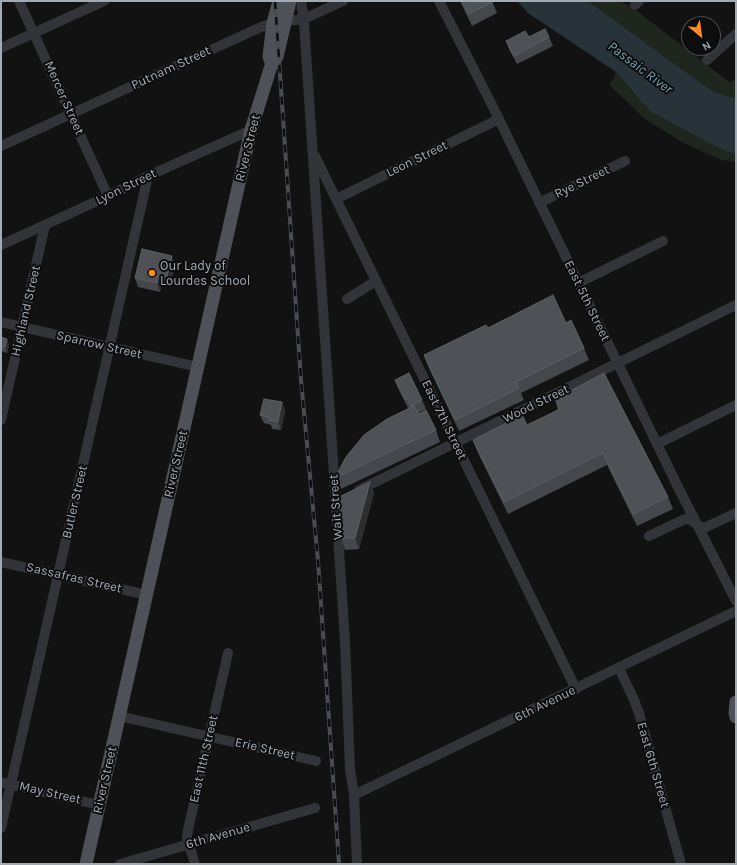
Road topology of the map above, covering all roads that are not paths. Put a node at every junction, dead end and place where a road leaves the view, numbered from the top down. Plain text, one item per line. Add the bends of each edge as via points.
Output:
1 (19, 1) edge
2 (104, 1) edge
3 (279, 1) edge
4 (290, 1) edge
5 (301, 1) edge
6 (343, 1) edge
7 (439, 1) edge
8 (304, 19) junction
9 (279, 23) junction
10 (34, 33) junction
11 (736, 34) edge
12 (1, 48) edge
13 (708, 60) dead end
14 (71, 114) junction
15 (499, 120) junction
16 (251, 130) junction
17 (1, 146) edge
18 (312, 151) junction
19 (625, 161) dead end
20 (148, 176) junction
21 (108, 196) junction
22 (336, 199) junction
23 (539, 203) junction
24 (45, 225) junction
25 (663, 241) dead end
26 (1, 245) edge
27 (376, 281) junction
28 (578, 283) junction
29 (346, 299) dead end
30 (736, 305) edge
31 (1, 322) edge
32 (22, 327) junction
33 (110, 347) junction
34 (618, 364) junction
35 (198, 367) junction
36 (736, 405) edge
37 (1, 420) edge
38 (456, 443) junction
39 (657, 444) junction
40 (343, 498) junction
41 (736, 513) edge
42 (697, 525) junction
43 (649, 536) dead end
44 (1, 562) edge
45 (58, 574) junction
46 (147, 595) junction
47 (736, 601) edge
48 (736, 611) edge
49 (228, 653) dead end
50 (619, 668) junction
51 (576, 689) junction
52 (119, 716) junction
53 (209, 737) junction
54 (316, 761) dead end
55 (6, 783) edge
56 (354, 795) junction
57 (99, 805) junction
58 (315, 808) dead end
59 (1, 828) edge
60 (189, 845) junction
61 (86, 864) edge
62 (120, 864) edge
63 (195, 864) edge
64 (357, 864) edge
65 (681, 864) edge

1 - 10 street, Mercer Street
2 - 10 street
3 - 9 main road, River Street
4 - 9 main road, River Street
5 - 8 street
6 - 8 street, Putnam Street
7 - 15 street, East 5th Street
8 - 9 street, Putnam Street
8 - 18 street
9 - 14 street, Putnam Street via 261,27
9 - 16 main road, River Street via 269,56 271,66
10 - 12 street
10 - 14 street, Mercer Street
11 - 13 street
14 - 17 street, Putnam Street
14 - 21 street, Mercer Street
15 - 22 street, Leon Street
15 - 23 street, East 5th Street
16 - 20 street, Lyon Street
16 - 35 main road, River Street
18 - 22 street, East 7th Street
18 - 40 street, Wait Street
19 - 23 street, Rye Street
20 - 21 street, Lyon Street
20 - 33 street, Butler Street
21 - 24 street, Lyon Street
22 - 27 street, East 7th Street
23 - 28 street, East 5th Street
24 - 26 street, Lyon Street
24 - 32 street, Highland Street
25 - 28 street
27 - 29 street
27 - 38 street, East 7th Street
28 - 34 street, East 5th Street
30 - 34 street, Wood Street
31 - 32 street, Sparrow Street
32 - 33 street, Sparrow Street
32 - 37 street, Highland Street
33 - 35 street, Sparrow Street
33 - 45 street, Butler Street
34 - 38 street, Wood Street
34 - 39 street, East 5th Street
35 - 46 main road, River Street
36 - 39 street
38 - 40 street, Wood Street
38 - 51 street, East 7th Street
39 - 42 street, East 5th Street
40 - 56 street, Wait Street via 345,641 350,769
41 - 42 street via 704,528
42 - 43 street via 685,519
42 - 47 street, East 5th Street
44 - 45 street, Sassafras Street
45 - 46 street, Sassafras Street
45 - 55 street, Butler Street
46 - 52 main road, River Street
48 - 50 street, 6th Avenue
49 - 53 street, East 11th Street
50 - 51 street, 6th Avenue
50 - 65 street, East 6th Street via 639,713
51 - 56 street, 6th Avenue
52 - 53 street, Erie Street
52 - 57 main road, River Street
53 - 54 street, Erie Street
53 - 60 street, East 11th Street via 188,830
55 - 57 street, May Street
55 - 59 street, Butler Street
56 - 64 street, Wait Street
57 - 61 main road, River Street
58 - 60 street, 6th Avenue
60 - 62 street, 6th Avenue
60 - 63 street, East 11th Street

